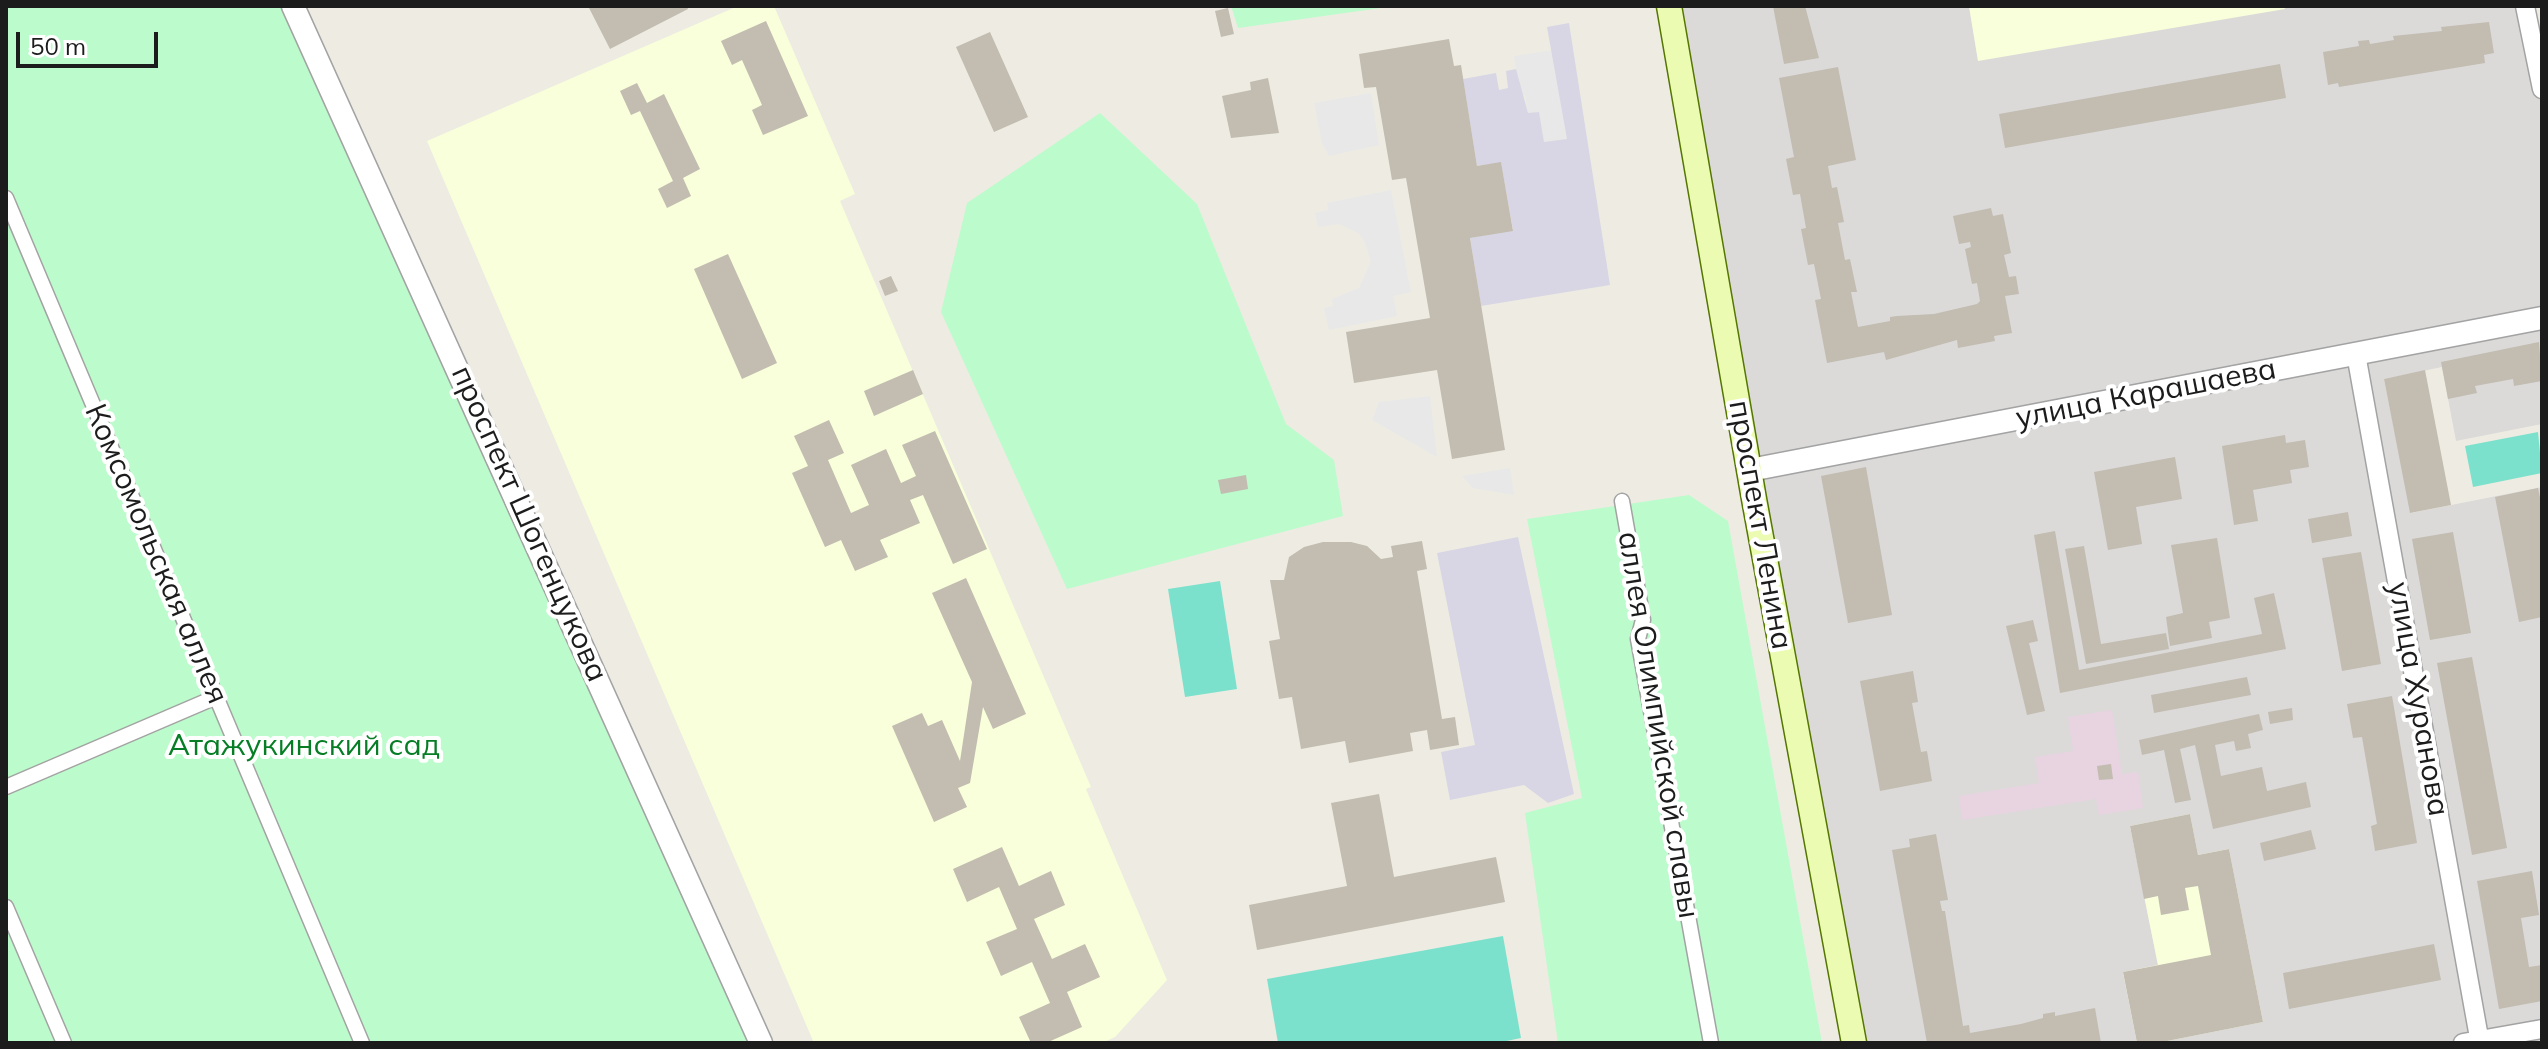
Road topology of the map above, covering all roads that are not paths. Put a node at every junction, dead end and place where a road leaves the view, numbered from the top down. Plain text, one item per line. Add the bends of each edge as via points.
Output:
1 (293, 6) edge
2 (1669, 6) edge
3 (2525, 6) edge
4 (2542, 89) edge
5 (6, 198) edge
6 (2542, 318) edge
7 (2356, 354) junction
8 (1750, 470) junction
9 (1622, 501) dead end
10 (216, 697) junction
11 (6, 787) edge
12 (6, 907) edge
13 (2542, 1029) edge
14 (2474, 1042) edge
15 (64, 1043) edge
16 (362, 1043) edge
17 (761, 1043) edge
18 (1711, 1043) edge
19 (1854, 1043) edge

1 - 17 street, проспект Шогенцукова
2 - 8 main road, проспект Ленина
3 - 4 street
5 - 10 street, Комсомольская аллея
6 - 7 street, улица Карашаева
7 - 8 street, улица Карашаева
7 - 14 street, улица Хуранова
8 - 19 main road, проспект Ленина
9 - 18 street, аллея Олимпийской славы via 1643,620 1638,639
10 - 11 street
10 - 16 street, Комсомольская аллея
12 - 15 street
13 - 14 street

